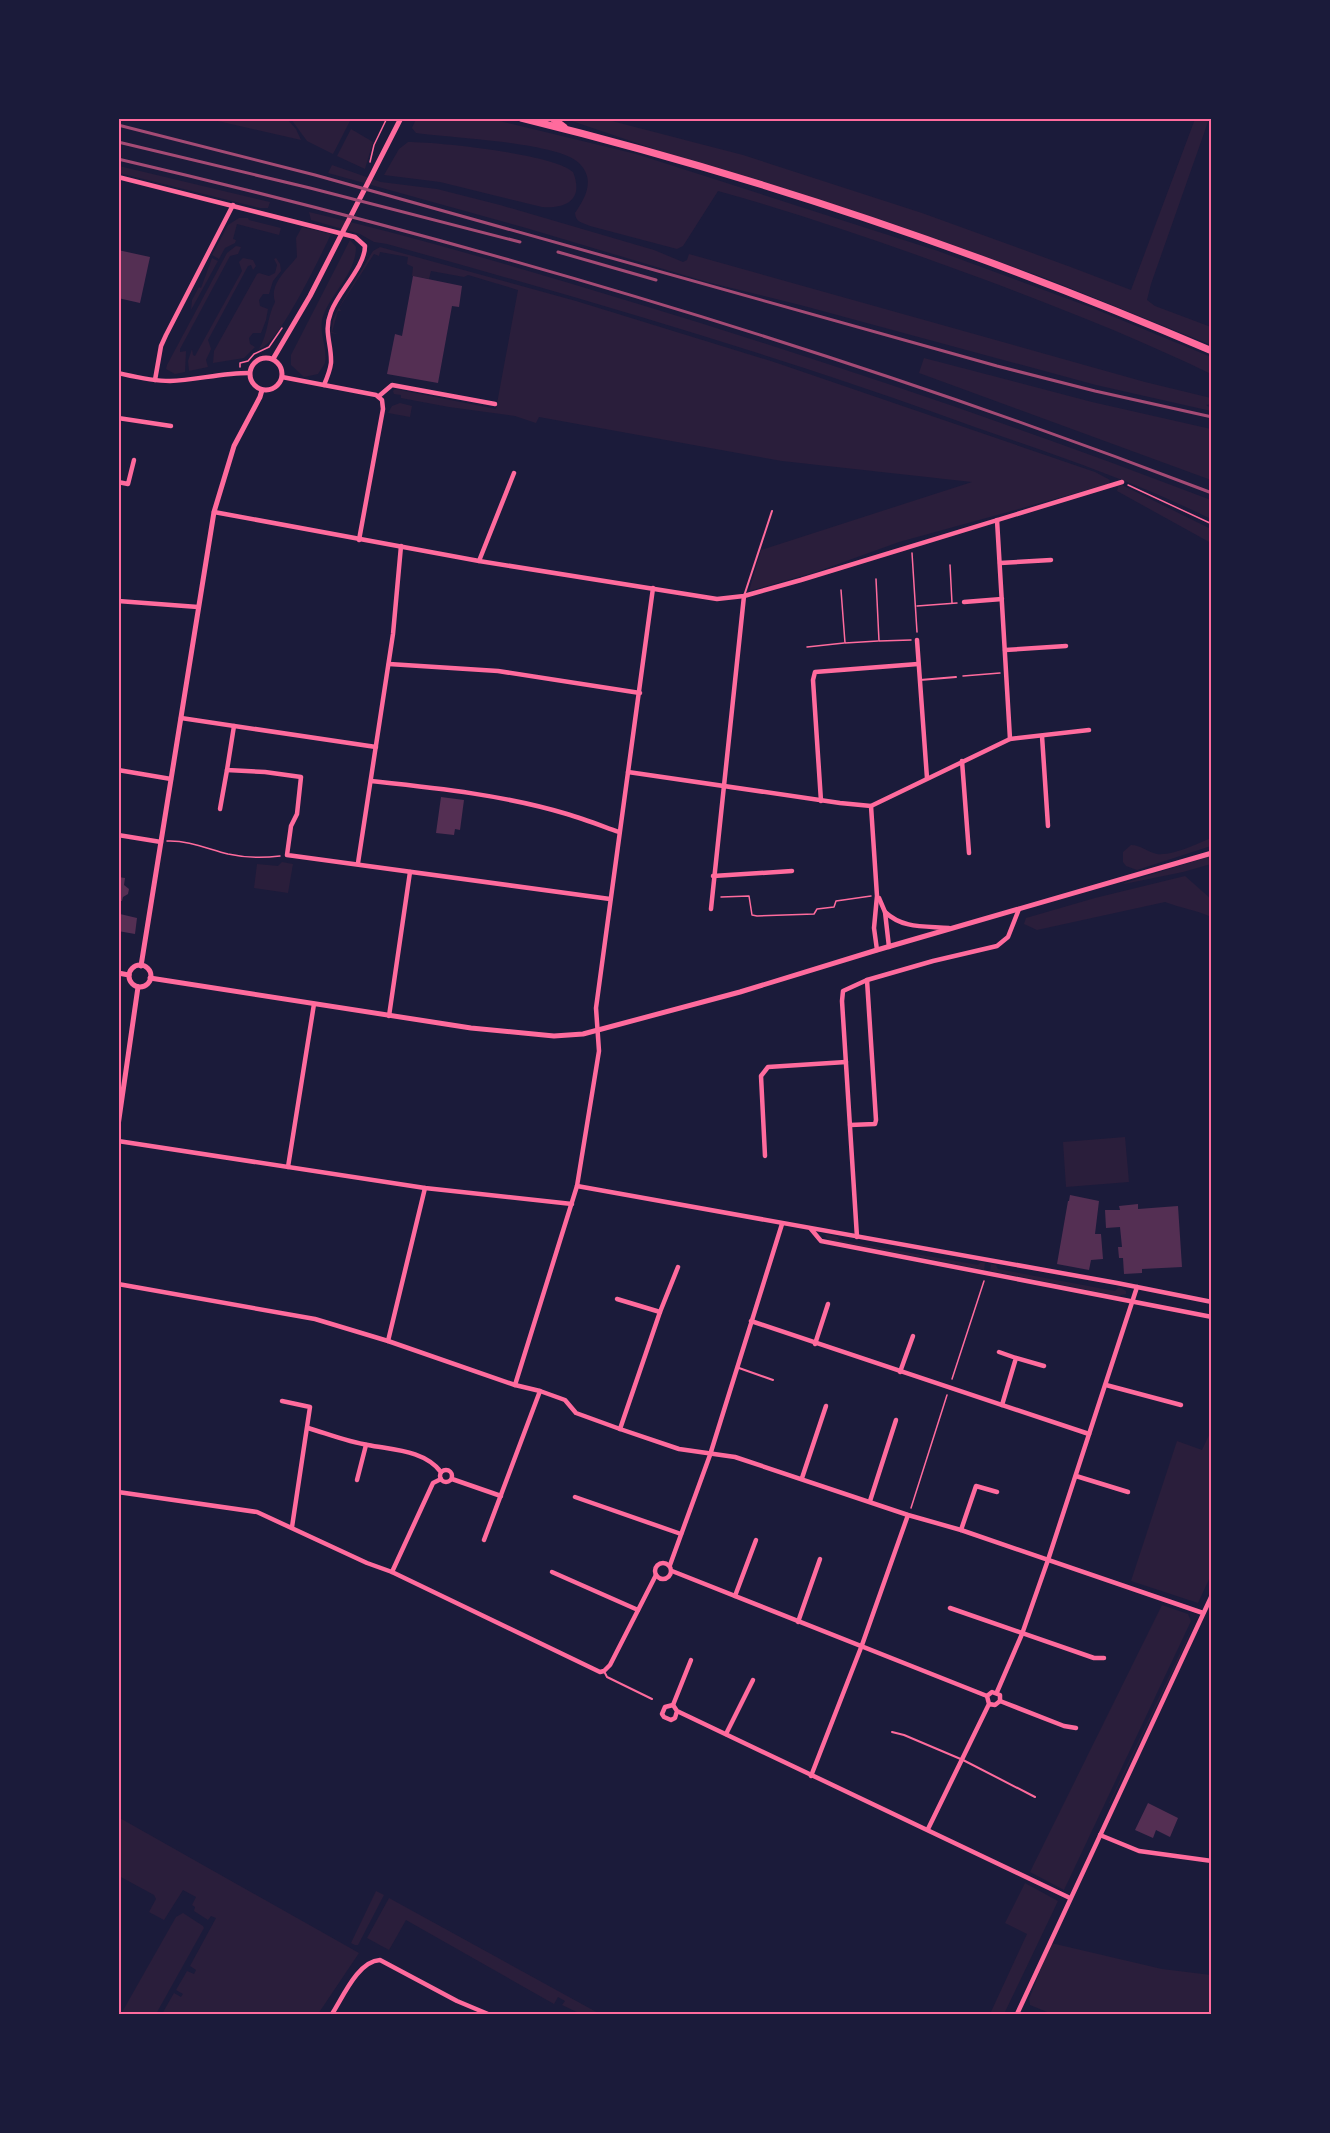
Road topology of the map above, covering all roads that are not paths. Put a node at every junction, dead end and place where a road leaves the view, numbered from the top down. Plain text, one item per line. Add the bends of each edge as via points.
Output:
1 (401, 118) edge
2 (521, 118) edge
3 (552, 118) edge
4 (569, 130) junction
5 (118, 177) edge
6 (234, 205) junction
7 (1212, 351) edge
8 (273, 358) junction
9 (249, 373) junction
10 (118, 374) edge
11 (282, 377) junction
12 (155, 380) junction
13 (324, 385) junction
14 (261, 390) junction
15 (381, 398) junction
16 (495, 404) dead end
17 (118, 418) edge
18 (171, 426) dead end
19 (134, 460) dead end
20 (514, 473) dead end
21 (118, 482) edge
22 (1122, 482) road end
23 (772, 511) dead end
24 (214, 512) junction
25 (997, 520) junction
26 (359, 540) junction
27 (401, 546) junction
28 (1051, 560) dead end
29 (479, 561) junction
30 (1000, 564) junction
31 (653, 588) junction
32 (744, 596) junction
33 (1002, 599) junction
34 (118, 601) edge
35 (964, 602) road end
36 (198, 607) junction
37 (917, 640) road end
38 (1066, 646) dead end
39 (1005, 650) junction
40 (389, 664) junction
41 (918, 664) junction
42 (956, 677) road end
43 (919, 680) junction
44 (640, 693) junction
45 (181, 718) junction
46 (234, 726) junction
47 (1089, 730) dead end
48 (1042, 736) junction
49 (1010, 739) junction
50 (376, 747) junction
51 (962, 762) junction
52 (118, 770) edge
53 (227, 770) junction
54 (628, 772) junction
55 (927, 778) junction
56 (171, 779) junction
57 (371, 781) junction
58 (725, 786) junction
59 (821, 801) junction
60 (871, 806) junction
61 (220, 809) dead end
62 (1048, 826) dead end
63 (619, 832) junction
64 (118, 835) edge
65 (161, 842) junction
66 (969, 853) dead end
67 (1212, 853) edge
68 (358, 863) junction
69 (792, 871) dead end
70 (410, 872) junction
71 (713, 876) junction
72 (878, 896) junction
73 (610, 899) junction
74 (711, 909) dead end
75 (1019, 909) junction
76 (885, 912) junction
77 (955, 928) junction
78 (889, 947) junction
79 (877, 950) junction
80 (141, 966) junction
81 (118, 973) edge
82 (129, 975) junction
83 (150, 978) junction
84 (867, 980) junction
85 (138, 987) junction
86 (314, 1004) junction
87 (389, 1016) junction
88 (598, 1032) junction
89 (846, 1062) junction
90 (119, 1116) edge
91 (850, 1125) junction
92 (118, 1126) edge
93 (118, 1141) edge
94 (765, 1156) dead end
95 (288, 1167) junction
96 (577, 1186) junction
97 (425, 1188) junction
98 (572, 1204) junction
99 (782, 1224) junction
100 (811, 1229) junction
101 (857, 1237) junction
102 (678, 1267) dead end
103 (118, 1284) edge
104 (1137, 1287) junction
105 (617, 1299) dead end
106 (1133, 1300) junction
107 (1212, 1302) edge
108 (828, 1304) dead end
109 (660, 1312) junction
110 (1212, 1317) edge
111 (751, 1321) junction
112 (913, 1336) dead end
113 (388, 1341) junction
114 (814, 1344) junction
115 (999, 1352) dead end
116 (1016, 1358) junction
117 (1044, 1366) dead end
118 (736, 1368) junction
119 (900, 1372) junction
120 (773, 1380) dead end
121 (514, 1385) junction
122 (1106, 1385) junction
123 (540, 1391) junction
124 (282, 1401) dead end
125 (1181, 1404) dead end
126 (1002, 1405) junction
127 (826, 1406) dead end
128 (896, 1420) dead end
129 (308, 1428) junction
130 (620, 1429) junction
131 (1089, 1434) junction
132 (366, 1445) junction
133 (710, 1455) junction
134 (441, 1472) junction
135 (1076, 1476) junction
136 (802, 1478) junction
137 (441, 1479) junction
138 (452, 1479) junction
139 (357, 1480) dead end
140 (1128, 1491) dead end
141 (118, 1492) edge
142 (997, 1492) dead end
143 (501, 1496) junction
144 (575, 1497) dead end
145 (870, 1501) junction
146 (908, 1515) junction
147 (292, 1527) junction
148 (961, 1530) junction
149 (681, 1534) junction
150 (484, 1540) dead end
151 (756, 1540) dead end
152 (820, 1560) dead end
153 (1048, 1560) junction
154 (670, 1565) junction
155 (672, 1571) junction
156 (392, 1572) junction
157 (552, 1572) dead end
158 (656, 1575) junction
159 (1212, 1595) edge
160 (735, 1596) junction
161 (950, 1608) dead end
162 (638, 1610) junction
163 (1203, 1613) junction
164 (798, 1622) junction
165 (1022, 1634) junction
166 (862, 1645) junction
167 (1104, 1658) dead end
168 (691, 1660) dead end
169 (604, 1671) junction
170 (753, 1680) dead end
171 (997, 1692) junction
172 (987, 1696) junction
173 (652, 1699) dead end
174 (999, 1701) junction
175 (990, 1704) junction
176 (673, 1705) junction
177 (677, 1711) junction
178 (1076, 1728) dead end
179 (892, 1732) dead end
180 (726, 1734) junction
181 (963, 1760) junction
182 (812, 1776) junction
183 (1035, 1797) dead end
184 (928, 1829) junction
185 (1100, 1835) junction
186 (1212, 1861) edge
187 (1070, 1898) junction
188 (332, 2014) edge
189 (488, 2014) edge
190 (1017, 2014) edge

1 - 8 street via 310,296
2 - 4 main road
3 - 4 main road
4 - 7 main road via 916,236
5 - 6 street
6 - 12 street via 161,346
6 - 13 street via 355,237 365,246 363,257 328,320 326,335 331,362
8 - 9 street via 255,361
8 - 11 street via 281,366
9 - 12 street
9 - 14 street via 253,384
10 - 12 street
11 - 13 street
11 - 14 street via 274,388
13 - 15 street
14 - 24 street via 234,446
15 - 16 street via 392,385
15 - 26 street via 383,409
17 - 18 street
19 - 21 street via 128,484
20 - 29 street
22 - 25 street
23 - 32 lane
24 - 26 street
24 - 36 street
25 - 30 street
25 - 32 street
26 - 27 street
27 - 29 street
27 - 40 street
28 - 30 street
29 - 31 street
30 - 33 street
31 - 32 street via 717,599
31 - 44 street
32 - 58 street
33 - 35 street
33 - 39 street
34 - 36 street
36 - 45 street
37 - 41 street
38 - 39 street
39 - 49 street
40 - 44 street via 498,671
40 - 50 street
41 - 43 street
41 - 59 street via 815,672
42 - 43 lane
43 - 55 street
44 - 54 street
45 - 46 street
45 - 56 street
46 - 50 street
46 - 53 street
47 - 48 street
48 - 49 street
48 - 62 street
49 - 51 street
50 - 57 street
51 - 55 street
51 - 66 street
52 - 56 street
53 - 61 street
53 - 68 street via 301,777 287,855
54 - 58 street
54 - 63 street
55 - 60 street
56 - 65 street
57 - 63 street via 523,803
57 - 68 street
58 - 59 street
58 - 71 street
59 - 60 street
60 - 72 street
63 - 73 street
64 - 65 street
65 - 80 street
67 - 75 street
68 - 70 street
69 - 71 street
70 - 73 street
70 - 87 street
71 - 74 street
72 - 76 street
72 - 79 street via 874,928
73 - 88 street via 596,1008
75 - 77 street
75 - 84 street via 1008,937 997,946
76 - 77 street via 909,926
76 - 78 street
77 - 78 street
78 - 79 street
79 - 88 street
80 - 82 street
80 - 83 street via 148,969
81 - 82 street
82 - 85 street via 131,983
83 - 85 street via 146,985
83 - 86 street
84 - 89 street via 843,991
84 - 91 street via 876,1120 875,1124
85 - 90 street
86 - 87 street
86 - 95 street
87 - 88 street via 535,1035
88 - 96 street via 599,1052
89 - 91 street
89 - 94 street via 768,1067 761,1076
90 - 92 street
91 - 101 street
93 - 95 street
95 - 97 street
96 - 98 street
96 - 99 street
97 - 98 street
97 - 113 street
98 - 121 street
99 - 100 street
99 - 111 street
100 - 101 street
100 - 106 street via 821,1241
101 - 104 street
102 - 109 street
103 - 113 street via 315,1319
104 - 106 street
104 - 107 street
105 - 109 street
106 - 110 street
106 - 122 street
108 - 114 street
109 - 130 street
111 - 114 street
111 - 118 street
112 - 119 street
113 - 121 street
114 - 119 street
115 - 116 street
116 - 117 street
116 - 126 street
118 - 120 lane
118 - 133 street
119 - 126 street
121 - 123 street
122 - 125 street
122 - 131 street
123 - 130 street via 565,1400 576,1413
123 - 143 street
124 - 129 street via 310,1407
126 - 131 street
127 - 136 street
128 - 145 street
129 - 132 street
129 - 147 street
130 - 133 street
131 - 135 street
132 - 134 street via 404,1450 435,1464
132 - 139 street
133 - 136 street via 735,1457
133 - 149 street
134 - 137 street
134 - 138 street via 448,1470
135 - 140 street
135 - 153 street
136 - 145 street
137 - 138 street
137 - 156 street via 433,1483
138 - 143 street
141 - 147 street via 249,1510
142 - 148 street via 976,1486
143 - 150 street
144 - 149 street
145 - 146 street
146 - 148 street
146 - 166 street
147 - 156 street
148 - 153 street
149 - 154 street
151 - 160 street
152 - 164 street
153 - 163 street
153 - 165 street
154 - 155 street
154 - 158 street via 658,1564
155 - 158 street via 665,1580
155 - 160 street
156 - 169 street via 596,1671
157 - 162 street
158 - 162 street
159 - 163 street
160 - 164 street
161 - 165 street
162 - 169 street
163 - 185 street
164 - 166 street
165 - 167 street
165 - 171 street
166 - 172 street
166 - 182 street
168 - 176 street
169 - 173 lane via 607,1677
170 - 180 street
171 - 172 street
171 - 174 street
172 - 175 street
174 - 175 street
174 - 178 street
175 - 181 street
176 - 177 street
176 - 177 street via 665,1707 664,1717 671,1720
177 - 180 street
179 - 181 lane
180 - 182 street
181 - 183 lane
181 - 184 street
182 - 184 street
184 - 187 street
185 - 186 street via 1139,1851
185 - 187 street
187 - 190 street
188 - 189 street via 361,1969 373,1960 384,1960

